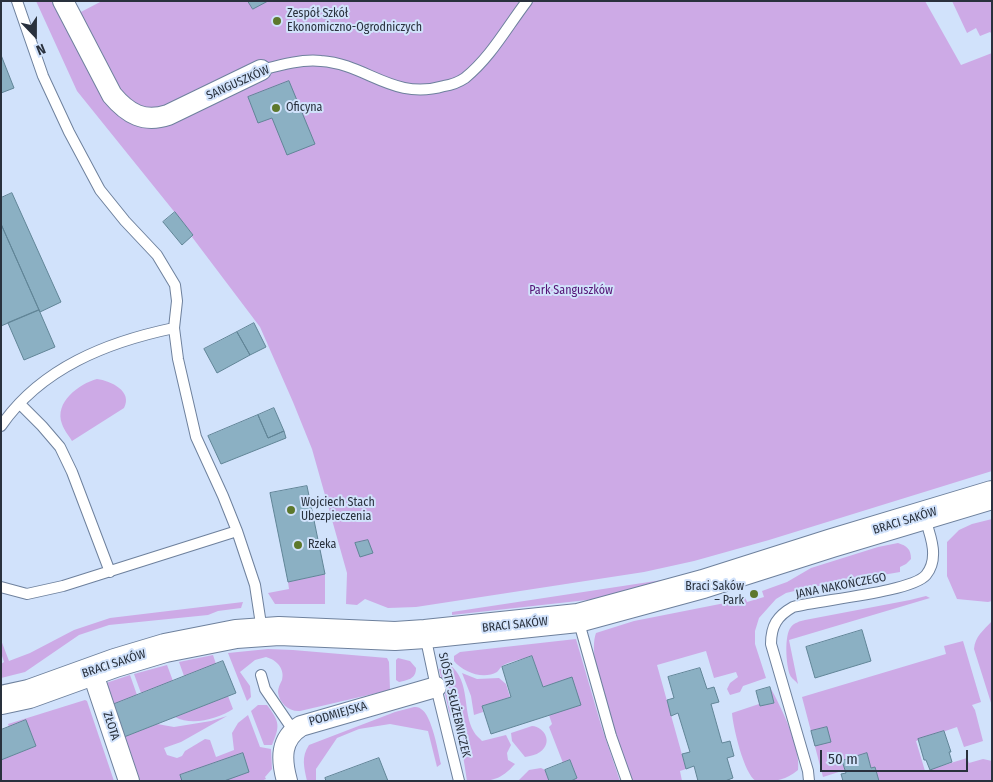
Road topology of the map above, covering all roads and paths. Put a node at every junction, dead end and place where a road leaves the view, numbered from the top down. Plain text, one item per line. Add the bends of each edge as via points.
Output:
1 (17, 1) edge
2 (63, 1) edge
3 (527, 1) edge
4 (261, 70) joint
5 (174, 328) junction
6 (20, 404) junction
7 (1, 426) edge
8 (992, 495) edge
9 (924, 515) junction
10 (237, 531) junction
11 (110, 572) junction
12 (1, 587) edge
13 (578, 618) junction
14 (262, 632) junction
15 (425, 634) junction
16 (92, 671) junction
17 (261, 674) dead end
18 (436, 686) junction
19 (29, 694) junction
20 (1, 700) edge
21 (1, 710) edge
22 (293, 730) junction
23 (129, 781) edge
24 (287, 781) edge
25 (459, 781) edge
26 (627, 781) edge
27 (809, 781) edge

1 - 5 lane via 68,132 100,190 157,255 175,285
2 - 4 street, SANGUSZKÓW via 112,95 120,105 143,117 156,119 168,115
3 - 4 lane, SANGUSZKÓW via 479,65 464,79 438,88 408,89 320,60
5 - 6 lane via 143,334 63,367 37,386
5 - 10 lane via 196,437
6 - 7 lane
6 - 11 lane via 60,448
8 - 9 street, BRACI SAKÓW
9 - 13 street, BRACI SAKÓW via 703,584
9 - 27 lane, JANA NAKOŃCZEGO via 933,558 926,575 920,580 900,587 793,607 780,615 772,628 771,644
10 - 11 lane
10 - 14 lane via 255,585
11 - 12 lane via 28,594
13 - 15 street, BRACI SAKÓW
13 - 26 lane
14 - 15 street, BRACI SAKÓW
14 - 16 street, BRACI SAKÓW via 165,648
15 - 18 lane, SIÓSTR SŁUŻEBNICZEK
16 - 19 street, BRACI SAKÓW
16 - 23 street, ZŁOTA
17 - 22 lane via 265,689
18 - 22 street, PODMIEJSKA via 313,721
18 - 25 lane, SIÓSTR SŁUŻEBNICZEK
19 - 20 street, BRACI SAKÓW
19 - 21 street, BRACI SAKÓW
22 - 24 street, PODMIEJSKA via 282,754

